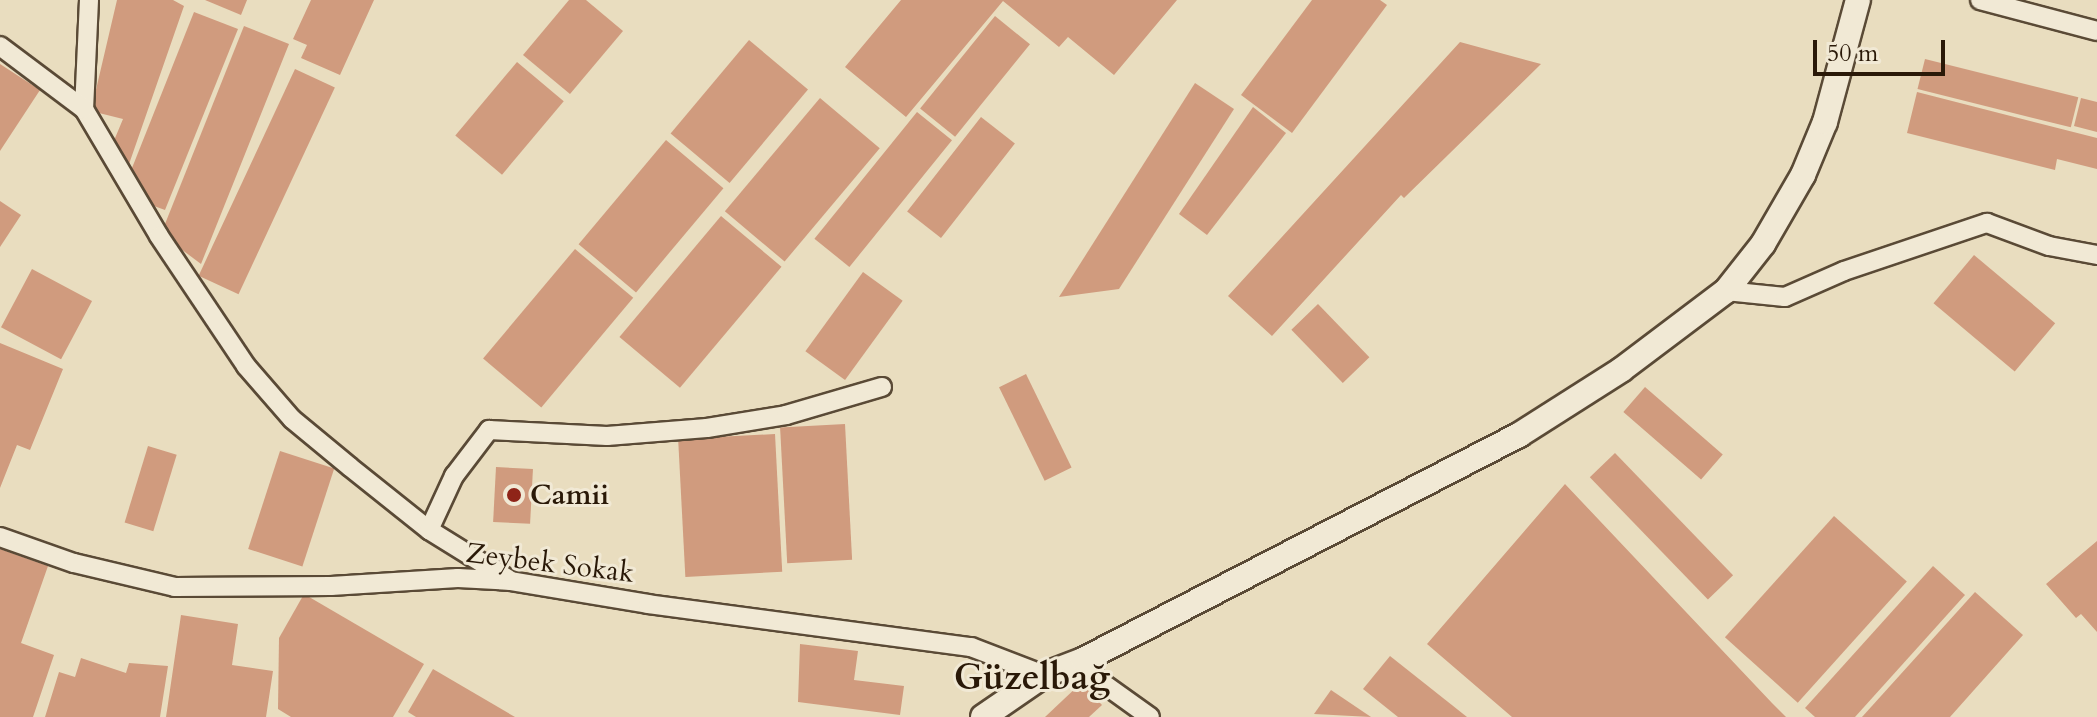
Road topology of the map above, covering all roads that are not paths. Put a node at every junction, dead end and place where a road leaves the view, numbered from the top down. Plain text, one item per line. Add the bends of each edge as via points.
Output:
1 (89, 0) edge
2 (1858, 0) edge
3 (1980, 0) edge
4 (2097, 31) edge
5 (0, 46) edge
6 (84, 109) junction
7 (2097, 255) edge
8 (1726, 291) junction
9 (882, 387) dead end
10 (429, 530) junction
11 (0, 537) edge
12 (511, 581) junction
13 (1083, 660) junction
14 (1044, 675) junction
15 (983, 717) edge
16 (1150, 717) edge

1 - 6 street
2 - 8 street via 1825,122 1803,175 1763,244
3 - 4 street
5 - 6 street
6 - 10 street via 159,236 246,366 292,419
7 - 8 street via 2049,246 1987,223 1844,271 1785,297
8 - 13 street via 1621,370 1519,435
9 - 10 street via 786,415 707,428 607,436 489,430 454,476
10 - 12 street
11 - 12 street, Zeybek Sokak via 74,563 175,587
12 - 14 street, Zeybek Sokak via 971,647
13 - 14 street
13 - 16 street via 1097,679
14 - 15 street

